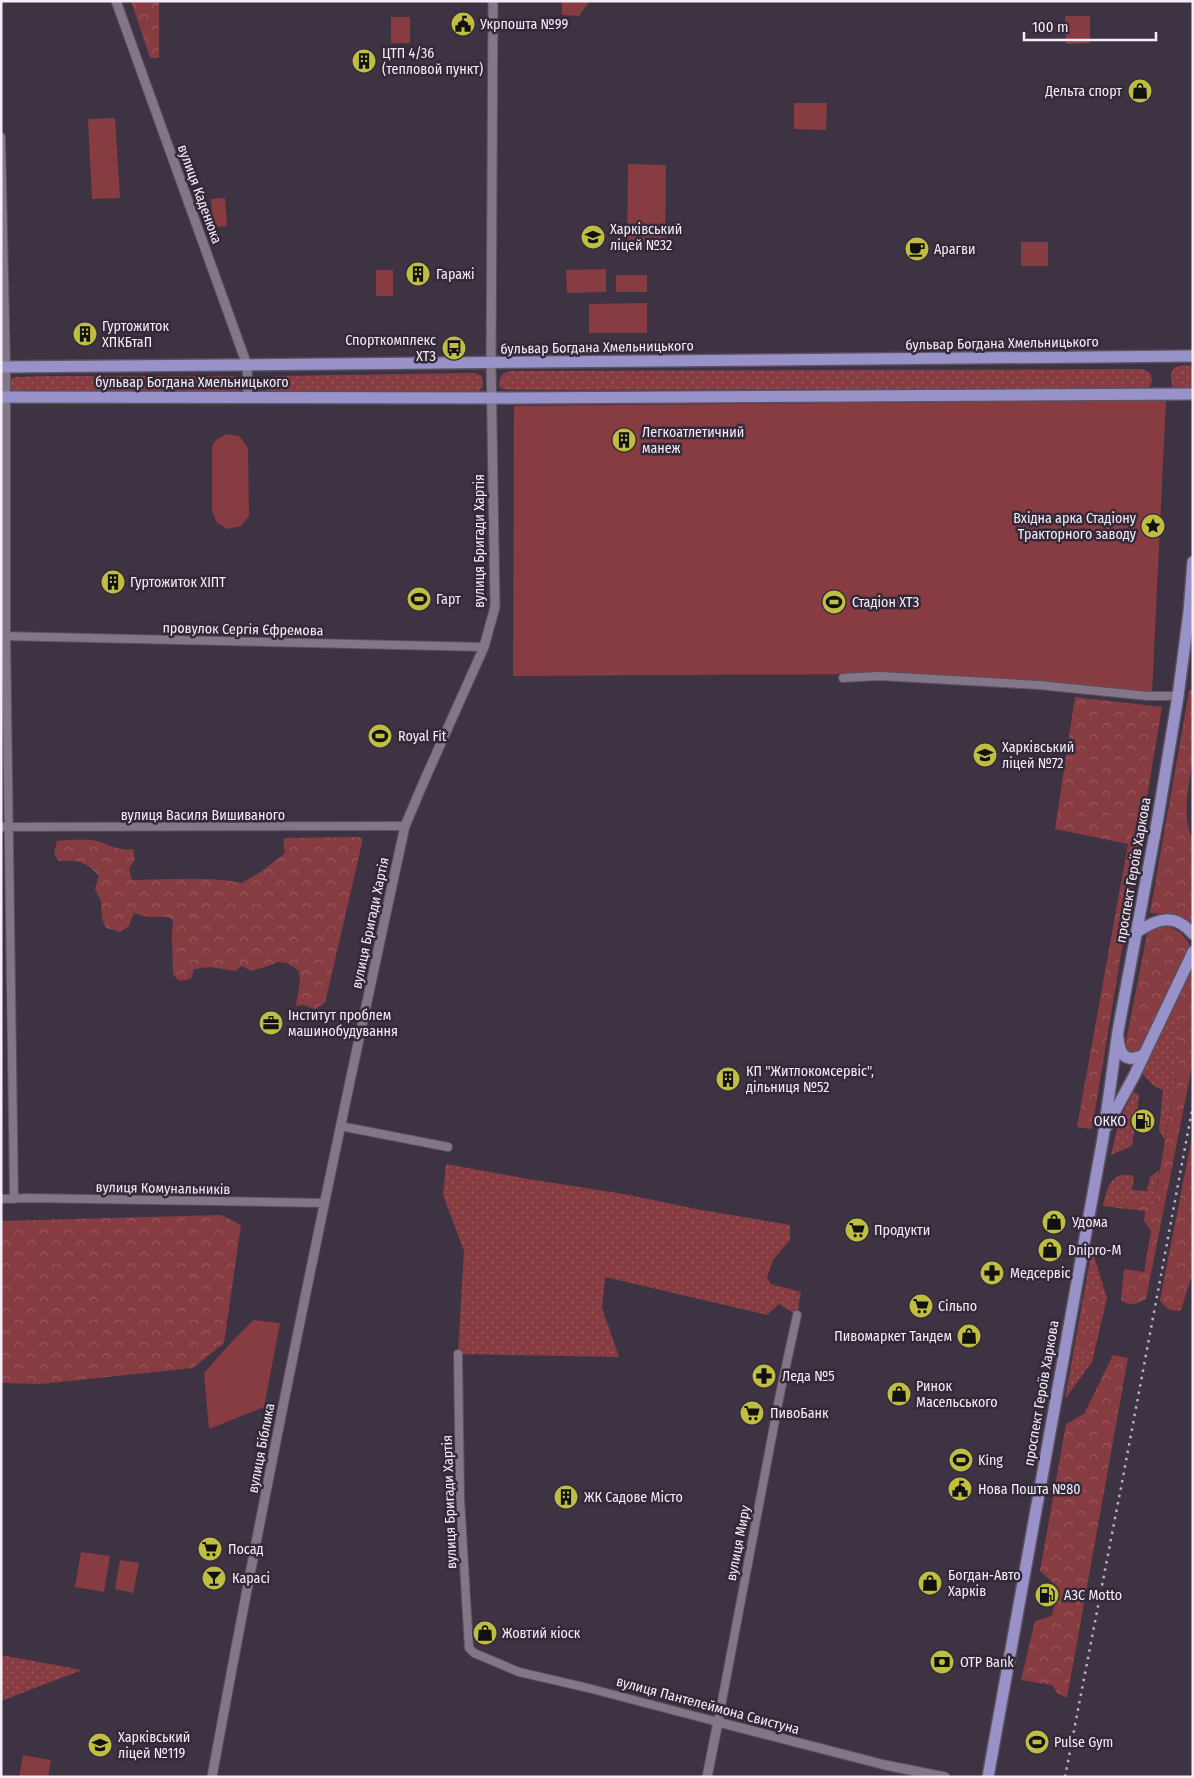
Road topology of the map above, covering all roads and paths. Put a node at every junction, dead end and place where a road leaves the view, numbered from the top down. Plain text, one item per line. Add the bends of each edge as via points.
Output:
1 (116, 1) edge
2 (493, 1) edge
3 (1, 137) edge
4 (1193, 356) edge
5 (491, 363) junction
6 (247, 365) junction
7 (4, 367) edge
8 (1193, 394) edge
9 (3, 397) edge
10 (248, 397) junction
11 (491, 397) junction
12 (1193, 562) edge
13 (1191, 616) edge
14 (4, 636) edge
15 (484, 647) junction
16 (843, 678) dead end
17 (1178, 696) junction
18 (405, 826) junction
19 (5, 828) edge
20 (1138, 932) junction
21 (1193, 934) edge
22 (1193, 952) edge
23 (12, 1010) junction
24 (1, 1011) edge
25 (1118, 1031) junction
26 (1144, 1055) junction
27 (340, 1126) junction
28 (1104, 1132) junction
29 (448, 1147) dead end
30 (1, 1199) edge
31 (14, 1199) junction
32 (324, 1202) junction
33 (796, 1315) dead end
34 (458, 1354) dead end
35 (469, 1648) joint
36 (718, 1722) junction
37 (212, 1777) edge
38 (707, 1777) edge
39 (945, 1777) edge
40 (988, 1777) edge

1 - 6 street, вулиця Каденюка
2 - 5 street, вулиця Бригади Хартія
3 - 7 street
4 - 5 main road, бульвар Богдана Хмельницького
5 - 6 main road, бульвар Богдана Хмельницького
5 - 11 street, вулиця Бригади Хартія
6 - 7 main road, бульвар Богдана Хмельницького
6 - 10 street, вулиця Каденюка
7 - 9 street
8 - 11 main road, бульвар Богдана Хмельницького
9 - 10 main road, бульвар Богдана Хмельницького
9 - 14 street
10 - 11 main road, бульвар Богдана Хмельницького
11 - 15 street, вулиця Бригади Хартія via 495,607
12 - 13 main road, проспект Героїв Харкова
13 - 17 main road, проспект Героїв Харкова
14 - 15 street, провулок Сергія Єфремова
14 - 19 street
15 - 18 street, вулиця Бригади Хартія
16 - 17 street via 879,676
17 - 20 main road, проспект Героїв Харкова
18 - 19 street, вулиця Василя Вишиваного
18 - 27 street, вулиця Бригади Хартія
19 - 23 street
20 - 21 main road via 1164,920 1180,923
20 - 25 main road, проспект Героїв Харкова
22 - 26 main road, проспект Героїв Харкова
23 - 24 street
23 - 31 street
25 - 26 main road via 1121,1053 1133,1059
25 - 28 main road, проспект Героїв Харкова
26 - 28 main road, проспект Героїв Харкова
27 - 29 street
27 - 32 street, вулиця Біблика
28 - 40 main road, проспект Героїв Харкова
30 - 31 street, вулиця Комунальників
31 - 32 street, вулиця Комунальників
32 - 37 street, вулиця Біблика
33 - 36 street, вулиця Миру
34 - 35 street, вулиця Бригади Хартія via 460,1498
35 - 36 street, вулиця Пантелеймона Свистуна via 474,1654 520,1672
36 - 38 street, вулиця Миру
36 - 39 street, вулиця Пантелеймона Свистуна

